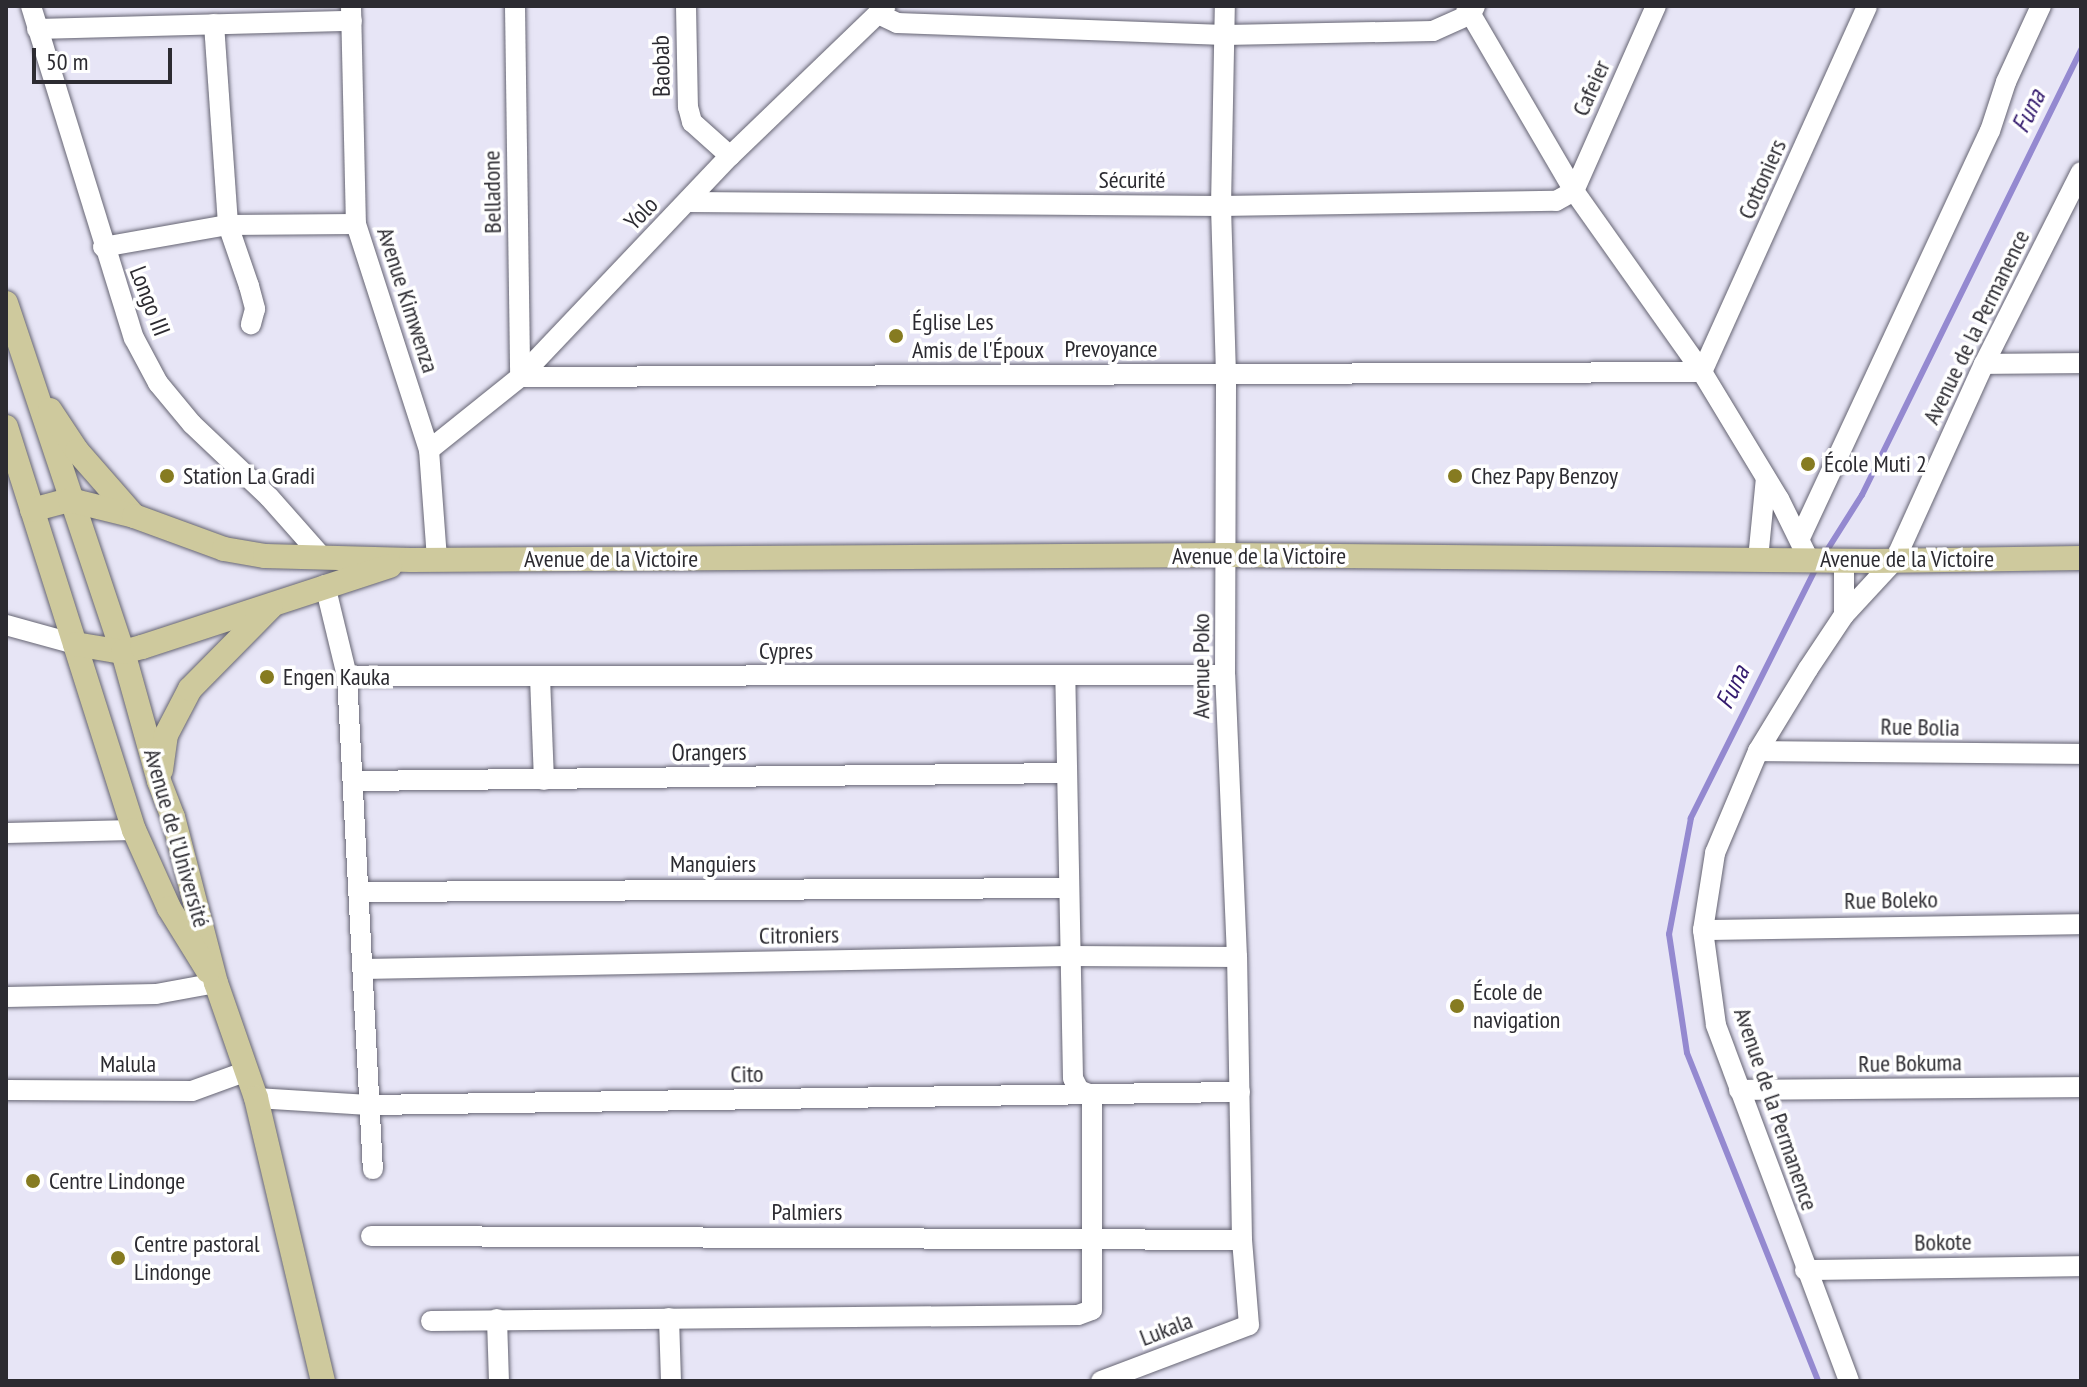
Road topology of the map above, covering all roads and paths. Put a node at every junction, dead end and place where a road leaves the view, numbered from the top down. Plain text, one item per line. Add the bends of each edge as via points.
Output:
1 (31, 6) edge
2 (515, 6) edge
3 (686, 6) edge
4 (1225, 6) edge
5 (1656, 6) edge
6 (2041, 6) edge
7 (1471, 9) edge
8 (1858, 9) edge
9 (882, 10) edge
10 (352, 14) edge
11 (214, 24) junction
12 (37, 29) junction
13 (1225, 35) junction
14 (730, 156) junction
15 (2078, 184) edge
16 (1574, 191) junction
17 (687, 202) junction
18 (1221, 206) junction
19 (356, 224) junction
20 (228, 225) junction
21 (103, 247) junction
22 (6, 303) edge
23 (251, 324) dead end
24 (2081, 363) edge
25 (1984, 364) junction
26 (1702, 372) junction
27 (1226, 375) junction
28 (520, 377) junction
29 (31, 381) junction
30 (6, 427) edge
31 (429, 450) junction
32 (1766, 478) junction
33 (70, 500) junction
34 (32, 510) junction
35 (134, 516) junction
36 (1227, 555) junction
37 (1820, 555) junction
38 (322, 557) junction
39 (2081, 558) edge
40 (1758, 559) junction
41 (411, 560) junction
42 (437, 560) junction
43 (1895, 560) junction
44 (325, 585) junction
45 (277, 600) junction
46 (1844, 615) junction
47 (6, 625) edge
48 (75, 644) junction
49 (123, 652) junction
50 (1225, 675) junction
51 (347, 676) junction
52 (540, 677) junction
53 (1065, 677) junction
54 (1758, 751) junction
55 (2081, 754) edge
56 (1066, 773) junction
57 (544, 780) junction
58 (159, 781) junction
59 (354, 781) junction
60 (134, 830) junction
61 (6, 833) edge
62 (1068, 888) junction
63 (359, 892) junction
64 (2081, 924) edge
65 (1703, 930) junction
66 (1069, 956) junction
67 (1237, 957) junction
68 (363, 969) junction
69 (216, 983) junction
70 (6, 997) edge
71 (247, 1071) junction
72 (2081, 1087) edge
73 (6, 1090) edge
74 (1739, 1090) junction
75 (1240, 1092) junction
76 (1092, 1095) junction
77 (256, 1098) junction
78 (369, 1105) junction
79 (373, 1169) dead end
80 (371, 1236) dead end
81 (1091, 1239) junction
82 (1242, 1240) junction
83 (2081, 1266) edge
84 (1805, 1270) junction
85 (669, 1318) junction
86 (497, 1319) junction
87 (431, 1321) dead end
88 (1249, 1325) joint
89 (323, 1381) edge
90 (499, 1381) edge
91 (671, 1381) edge
92 (1101, 1381) edge
93 (1849, 1381) edge

1 - 12 street, Longo III
2 - 28 street, Belladone
3 - 14 street, Baobab via 692,122
4 - 13 street, Avenue Poko
5 - 16 street, Cafeier
6 - 37 street via 2006,82
7 - 13 street via 1433,31
7 - 16 street
8 - 26 street, Cottoniers
9 - 13 street via 897,23
9 - 14 street, Yolo
10 - 11 street
10 - 19 street, Avenue Kimwenza
11 - 12 street
11 - 20 street
12 - 21 street, Longo III
13 - 18 street, Avenue Poko
14 - 17 street, Yolo
15 - 25 street, Avenue de la Permanence
16 - 18 street, Sécurité via 1556,201 1534,203
16 - 26 street
17 - 18 street, Sécurité
17 - 28 street, Yolo
18 - 27 street, Avenue Poko
19 - 20 street
19 - 31 street, Avenue Kimwenza
20 - 21 street
20 - 23 street via 255,309
21 - 38 street, Longo III via 134,338 158,383
22 - 29 main road, Avenue de l’Université
24 - 25 street
25 - 43 street, Avenue de la Permanence
26 - 27 street, Prevoyance
26 - 32 street
27 - 28 street, Prevoyance
27 - 36 street, Avenue Poko
28 - 31 street, Yolo
29 - 33 main road, Avenue de l’Université
29 - 35 main road via 77,451
30 - 34 main road
31 - 42 street, Avenue Kimwenza
32 - 37 street
32 - 40 street
33 - 34 main road
33 - 35 main road
33 - 49 main road, Avenue de l’Université
34 - 48 main road
35 - 38 main road via 224,549
36 - 40 main road, Avenue de la Victoire
36 - 42 main road, Avenue de la Victoire
36 - 50 street, Avenue Poko
37 - 40 main road, Avenue de la Victoire
37 - 43 main road, Avenue de la Victoire
37 - 46 street
38 - 41 main road
39 - 43 main road, Avenue de la Victoire
41 - 42 main road, Avenue de la Victoire
41 - 44 main road
43 - 46 street, Avenue de la Permanence
44 - 45 main road
44 - 51 street
45 - 49 main road via 217,625
45 - 58 main road via 190,689 166,735
46 - 54 street, Avenue de la Permanence
47 - 48 street
48 - 49 main road
48 - 60 main road
49 - 58 main road, Avenue de l’Université
50 - 53 street, Cypres
50 - 67 street, Avenue Poko
51 - 52 street, Cypres
51 - 59 street
52 - 53 street, Cypres
52 - 57 street
53 - 56 street
54 - 55 street, Rue Bolia
54 - 65 street, Avenue de la Permanence via 1715,853
56 - 57 street, Orangers
56 - 62 street
57 - 59 street, Orangers
58 - 69 main road, Avenue de l’Université
59 - 63 street
60 - 61 street
60 - 69 main road via 169,908
62 - 63 street, Manguiers
62 - 66 street
63 - 68 street
64 - 65 street, Rue Boleko
65 - 74 street, Avenue de la Permanence via 1716,1025
66 - 67 street, Citroniers
66 - 68 street, Citroniers
66 - 76 street via 1073,1078 1079,1090
67 - 75 street, Avenue Poko
68 - 78 street
69 - 70 street via 156,994
69 - 71 main road, Avenue de l’Université
71 - 73 street, Malula via 192,1091
71 - 77 main road, Avenue de l’Université
72 - 74 street, Rue Bokuma
74 - 84 street, Avenue de la Permanence
75 - 76 street, Cito
75 - 82 street, Avenue Poko
76 - 78 street, Cito
76 - 81 street
77 - 78 street, Cito
77 - 89 main road, Avenue de l’Université
78 - 79 street
80 - 81 street, Palmiers
81 - 82 street, Palmiers
81 - 85 street via 1092,1310 1085,1314
82 - 88 street, Avenue Poko
83 - 84 street, Bokote
84 - 93 street, Avenue de la Permanence
85 - 86 street
85 - 91 street
86 - 87 street
86 - 90 street
88 - 92 street, Lukala

